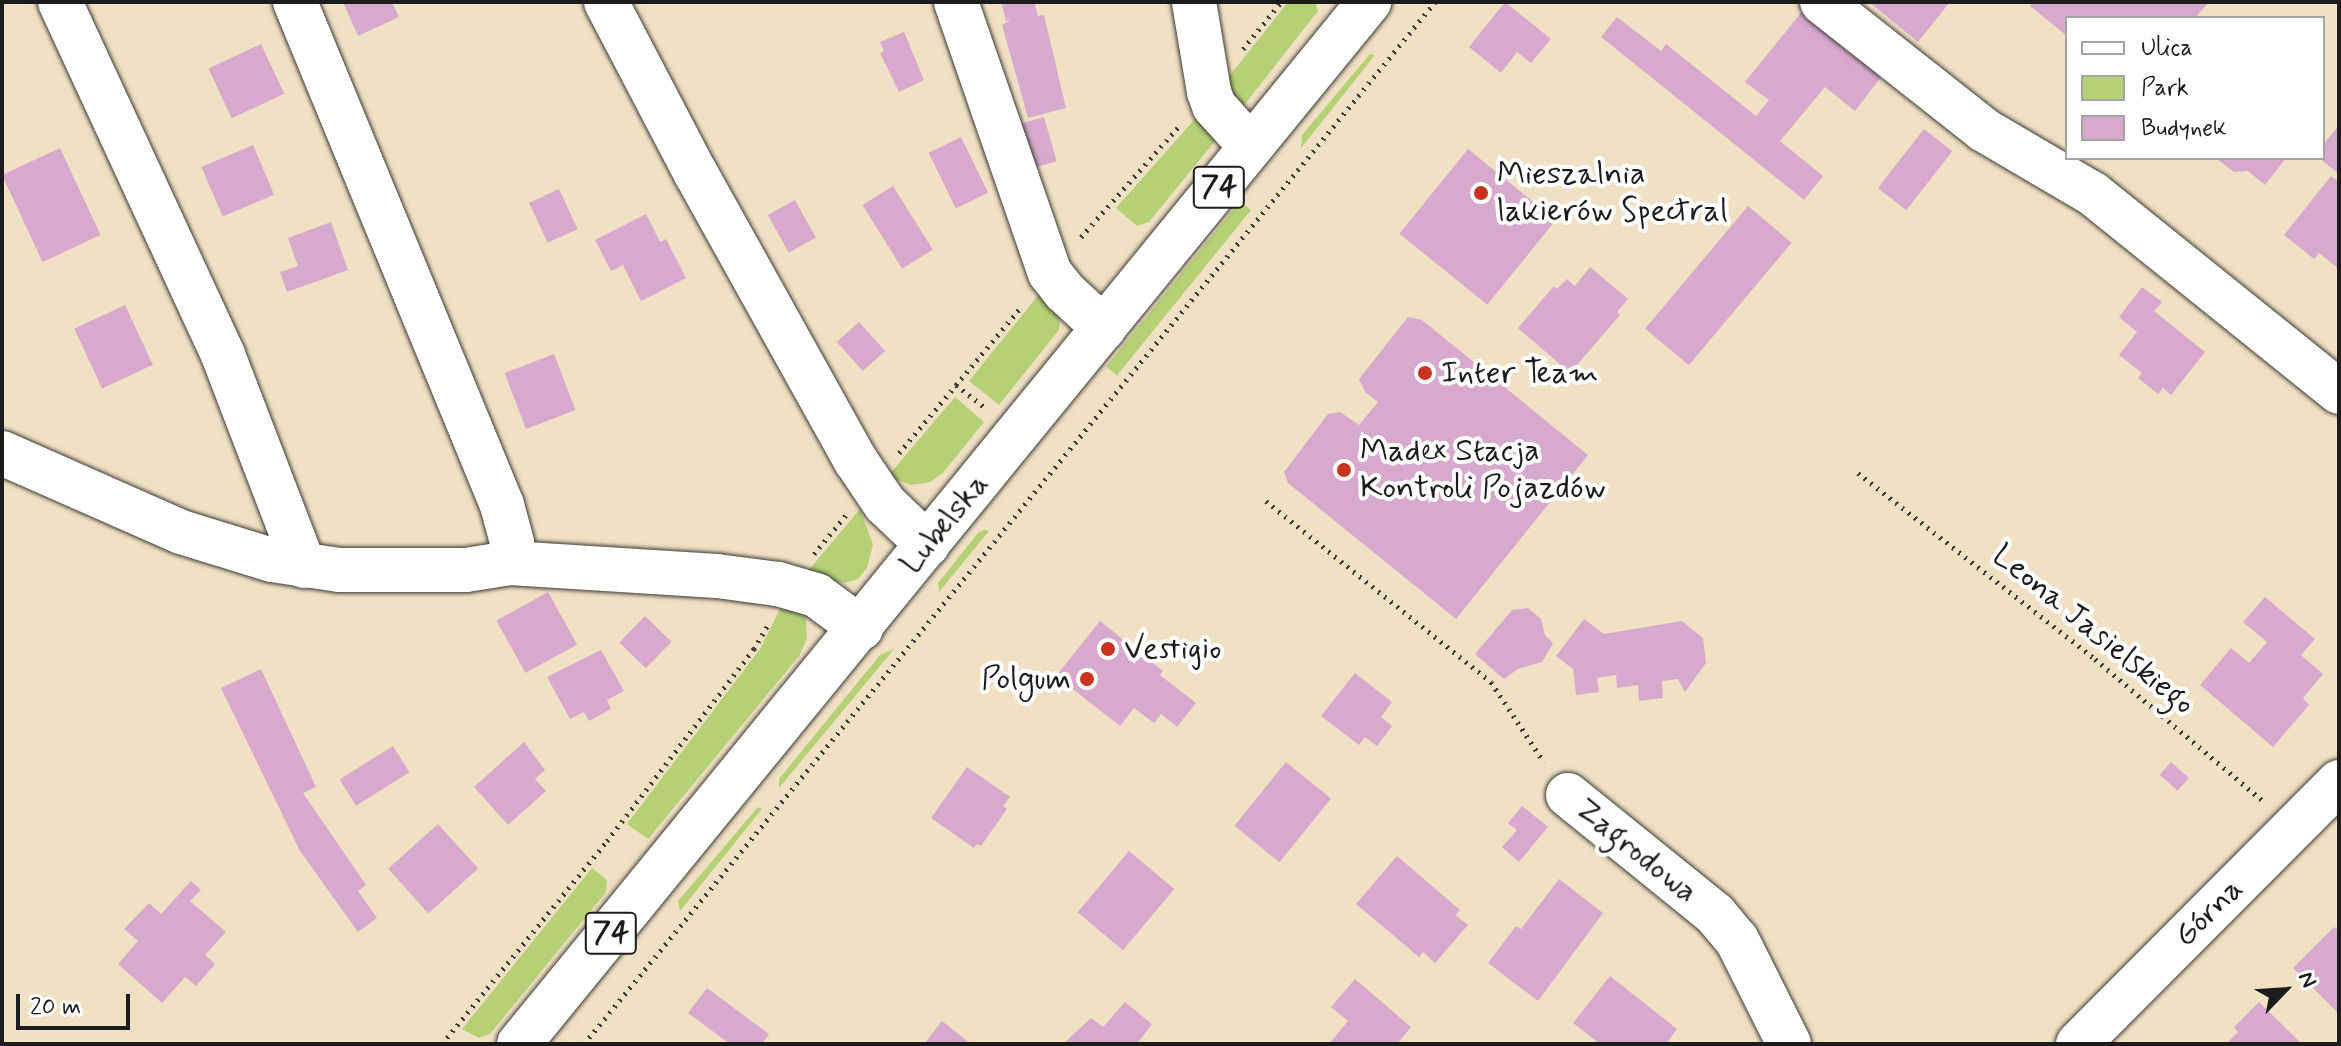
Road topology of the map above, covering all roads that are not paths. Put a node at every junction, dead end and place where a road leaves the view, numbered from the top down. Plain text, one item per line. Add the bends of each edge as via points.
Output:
1 (60, 2) edge
2 (295, 2) edge
3 (606, 2) edge
4 (956, 2) edge
5 (1194, 2) edge
6 (1369, 2) edge
7 (1822, 2) edge
8 (1251, 147) junction
9 (1104, 328) junction
10 (2339, 392) edge
11 (2, 453) edge
12 (928, 545) junction
13 (510, 563) junction
14 (304, 566) junction
15 (861, 628) junction
16 (2339, 782) edge
17 (1568, 795) road end
18 (519, 1044) edge
19 (1789, 1044) edge
20 (2078, 1044) edge

1 - 14 street via 223,355
2 - 13 street via 502,505 512,543
3 - 12 street via 871,486
4 - 9 street via 1050,273
5 - 8 street via 1214,106
6 - 8 street, Lubelska / 74
7 - 10 street via 1984,130 2093,194
8 - 9 street, Lubelska / 74
9 - 12 street, Lubelska / 74
11 - 14 street via 181,532
12 - 15 street, Lubelska / 74
13 - 14 street via 466,570
13 - 15 street via 681,573 789,586 816,595
15 - 18 street, Lubelska / 74
16 - 20 street, Górna
17 - 19 street, Zagrodowa via 1722,923 1754,970

